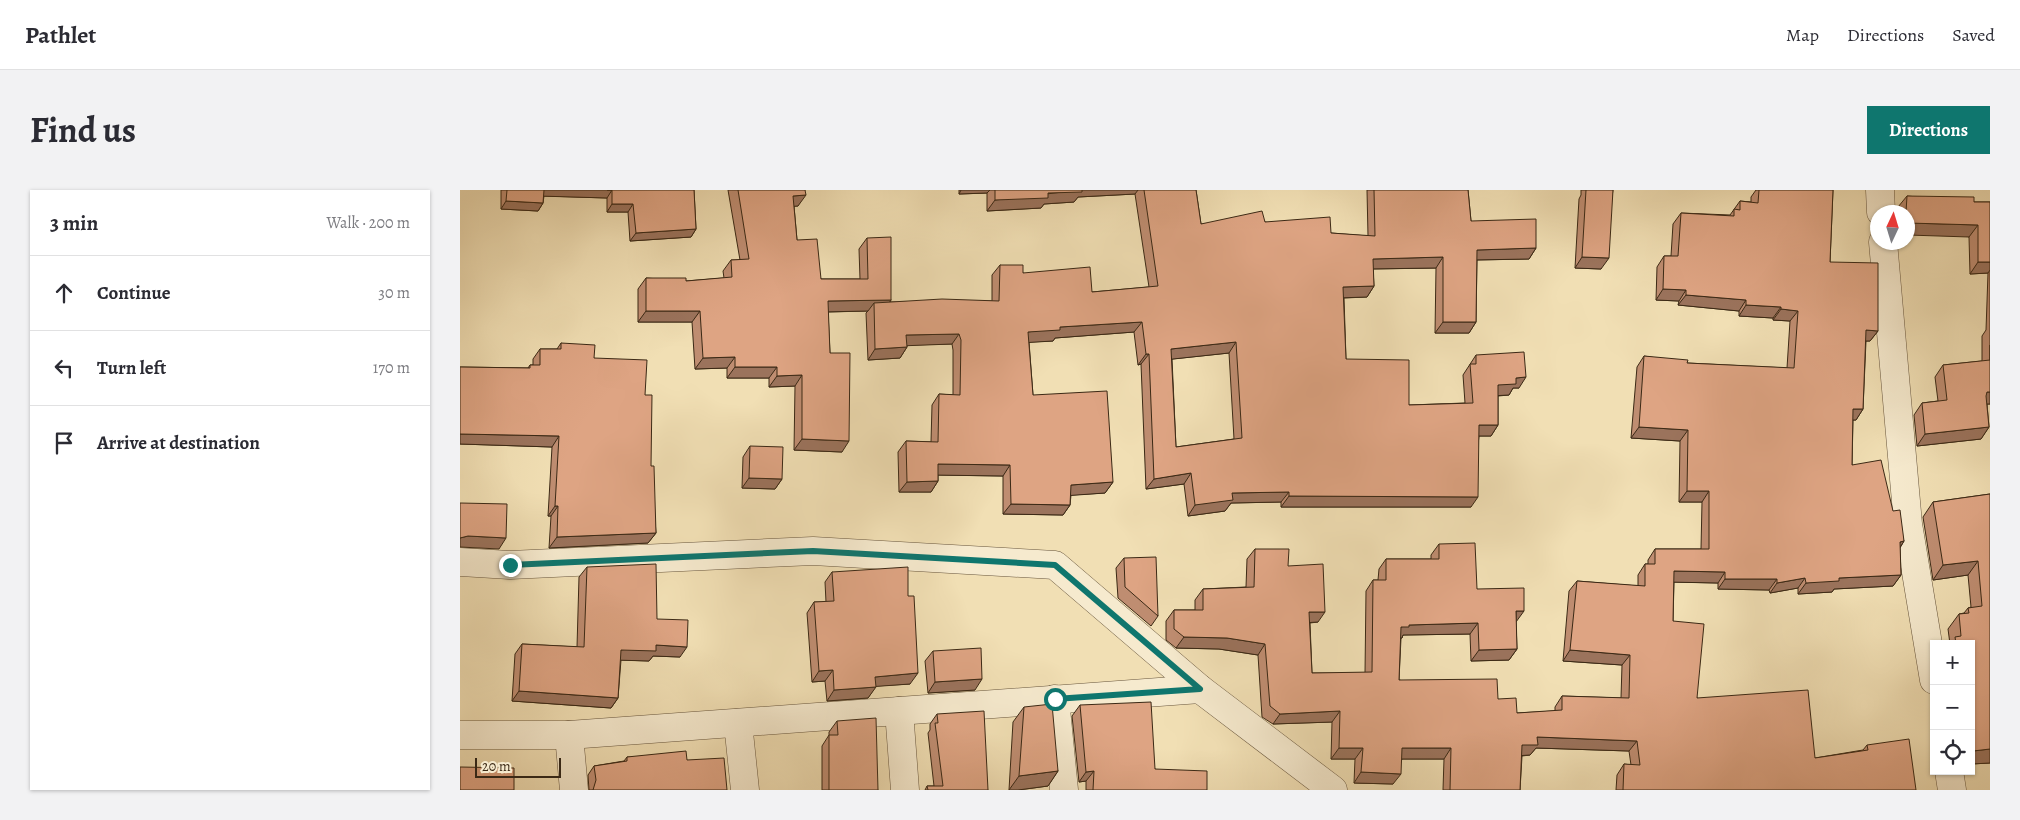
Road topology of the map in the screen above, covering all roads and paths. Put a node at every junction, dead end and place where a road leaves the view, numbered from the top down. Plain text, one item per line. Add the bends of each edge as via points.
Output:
1 (1880, 190) edge
2 (1881, 205) edge
3 (1884, 250) edge
4 (460, 562) edge
5 (1930, 656) edge
6 (1200, 689) junction
7 (1055, 699) junction
8 (899, 711) junction
9 (738, 723) junction
10 (460, 735) edge
11 (569, 735) junction
12 (1950, 775) edge
13 (574, 790) edge
14 (745, 790) edge
15 (905, 790) edge
16 (1064, 790) edge
17 (1333, 790) edge
18 (1952, 790) edge

1 - 2 street
3 - 5 street via 1908,524
4 - 6 street via 510,565 813,551 1055,565
6 - 7 street
6 - 17 street
7 - 8 street
7 - 16 street
8 - 9 street
8 - 15 street
9 - 11 street
9 - 14 street
10 - 11 street
11 - 13 street
12 - 18 street

